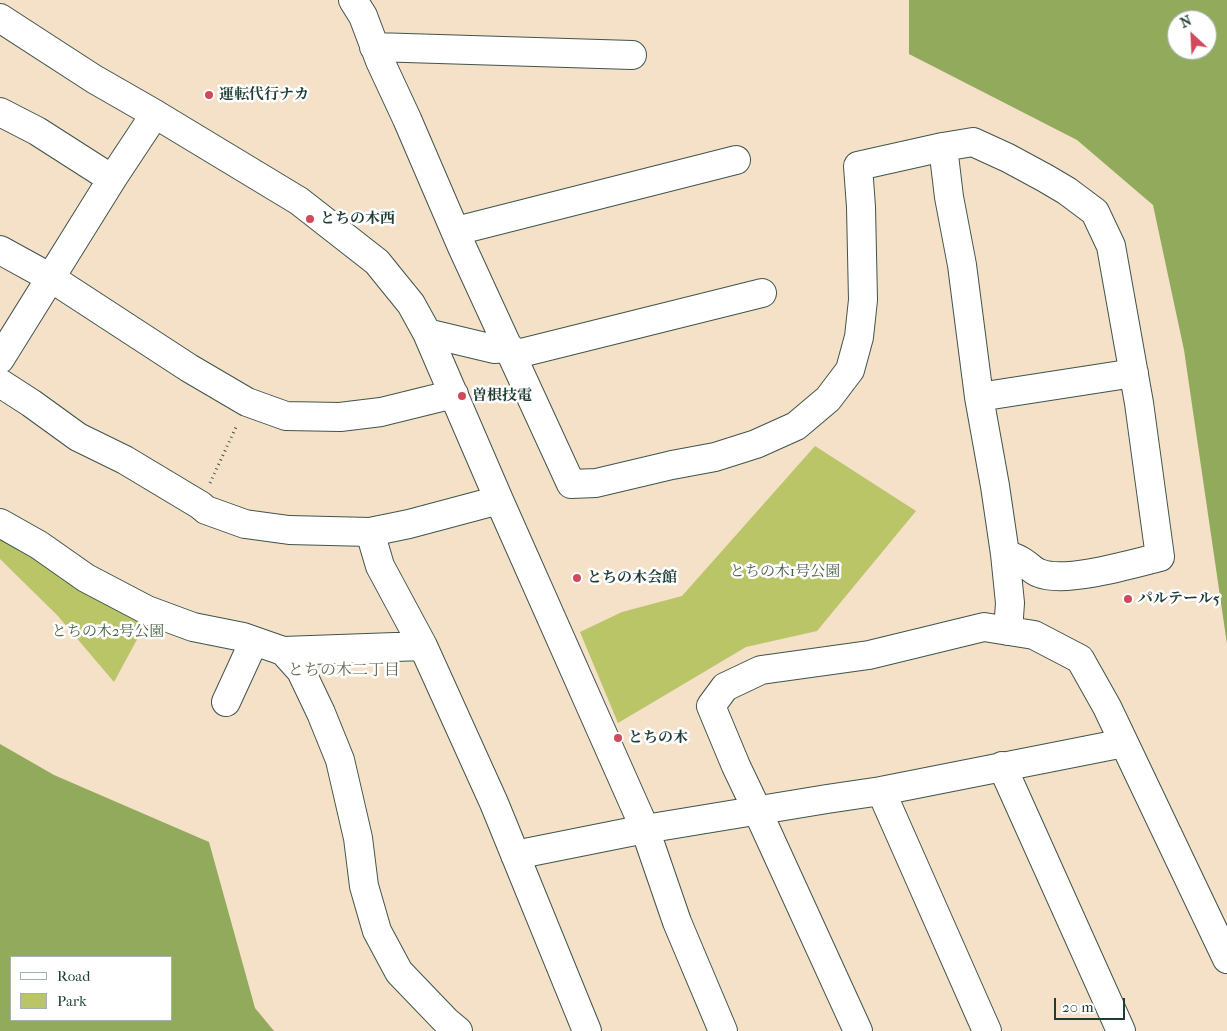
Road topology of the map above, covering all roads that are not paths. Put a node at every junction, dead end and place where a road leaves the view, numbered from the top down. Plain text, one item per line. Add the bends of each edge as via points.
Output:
1 (353, 0) edge
2 (0, 18) edge
3 (374, 47) junction
4 (632, 55) dead end
5 (0, 112) edge
6 (155, 114) junction
7 (942, 147) junction
8 (736, 160) dead end
9 (112, 179) junction
10 (456, 231) junction
11 (0, 250) edge
12 (50, 278) junction
13 (762, 292) dead end
14 (427, 334) junction
15 (511, 352) junction
16 (0, 359) edge
17 (1134, 373) junction
18 (0, 383) edge
19 (454, 394) junction
20 (979, 398) junction
21 (499, 500) junction
22 (0, 523) edge
23 (370, 532) junction
24 (1005, 554) junction
25 (1008, 631) junction
26 (254, 641) junction
27 (423, 646) junction
28 (283, 651) junction
29 (226, 702) dead end
30 (1124, 743) junction
31 (1002, 766) junction
32 (882, 791) junction
33 (757, 810) junction
34 (645, 829) junction
35 (515, 856) junction
36 (1227, 958) edge
37 (458, 1031) edge
38 (587, 1031) edge
39 (723, 1031) edge
40 (858, 1031) edge
41 (987, 1031) edge
42 (1121, 1031) edge

1 - 3 street via 363,16
2 - 6 street
3 - 4 street
3 - 10 street
5 - 9 street via 37,131
6 - 9 street
6 - 14 street via 299,201 377,262 411,304
7 - 15 street via 858,166 863,300 858,337 850,370 828,399 796,426 756,444 715,457 596,483 571,484
7 - 17 street via 973,142 1045,178 1095,212 1111,246
7 - 20 street via 962,265
8 - 10 street
9 - 12 street
10 - 15 street
11 - 12 street
12 - 16 street
12 - 19 street via 189,368 248,402 286,416 340,417 381,412
13 - 15 street
14 - 15 street
14 - 19 street
17 - 20 street
17 - 24 street via 1160,557 1118,568 1057,577 1038,573
18 - 23 street via 78,437 125,460 206,510 245,524 288,530
19 - 21 street
20 - 24 street
21 - 23 street
21 - 34 street
22 - 26 street via 86,578 146,610 193,627
23 - 27 street via 380,566
24 - 25 street via 1010,603
25 - 30 street via 1034,635 1080,659
25 - 33 street via 984,627 869,655 760,670 725,687 711,706
26 - 28 street
26 - 29 street
27 - 28 street
27 - 35 street
28 - 37 street via 301,671 340,760 358,838 364,886 377,931 399,972
30 - 31 street
30 - 36 street
31 - 32 street
31 - 42 street
32 - 33 street
32 - 41 street
33 - 34 street
33 - 40 street
34 - 35 street
34 - 39 street via 677,922
35 - 38 street

